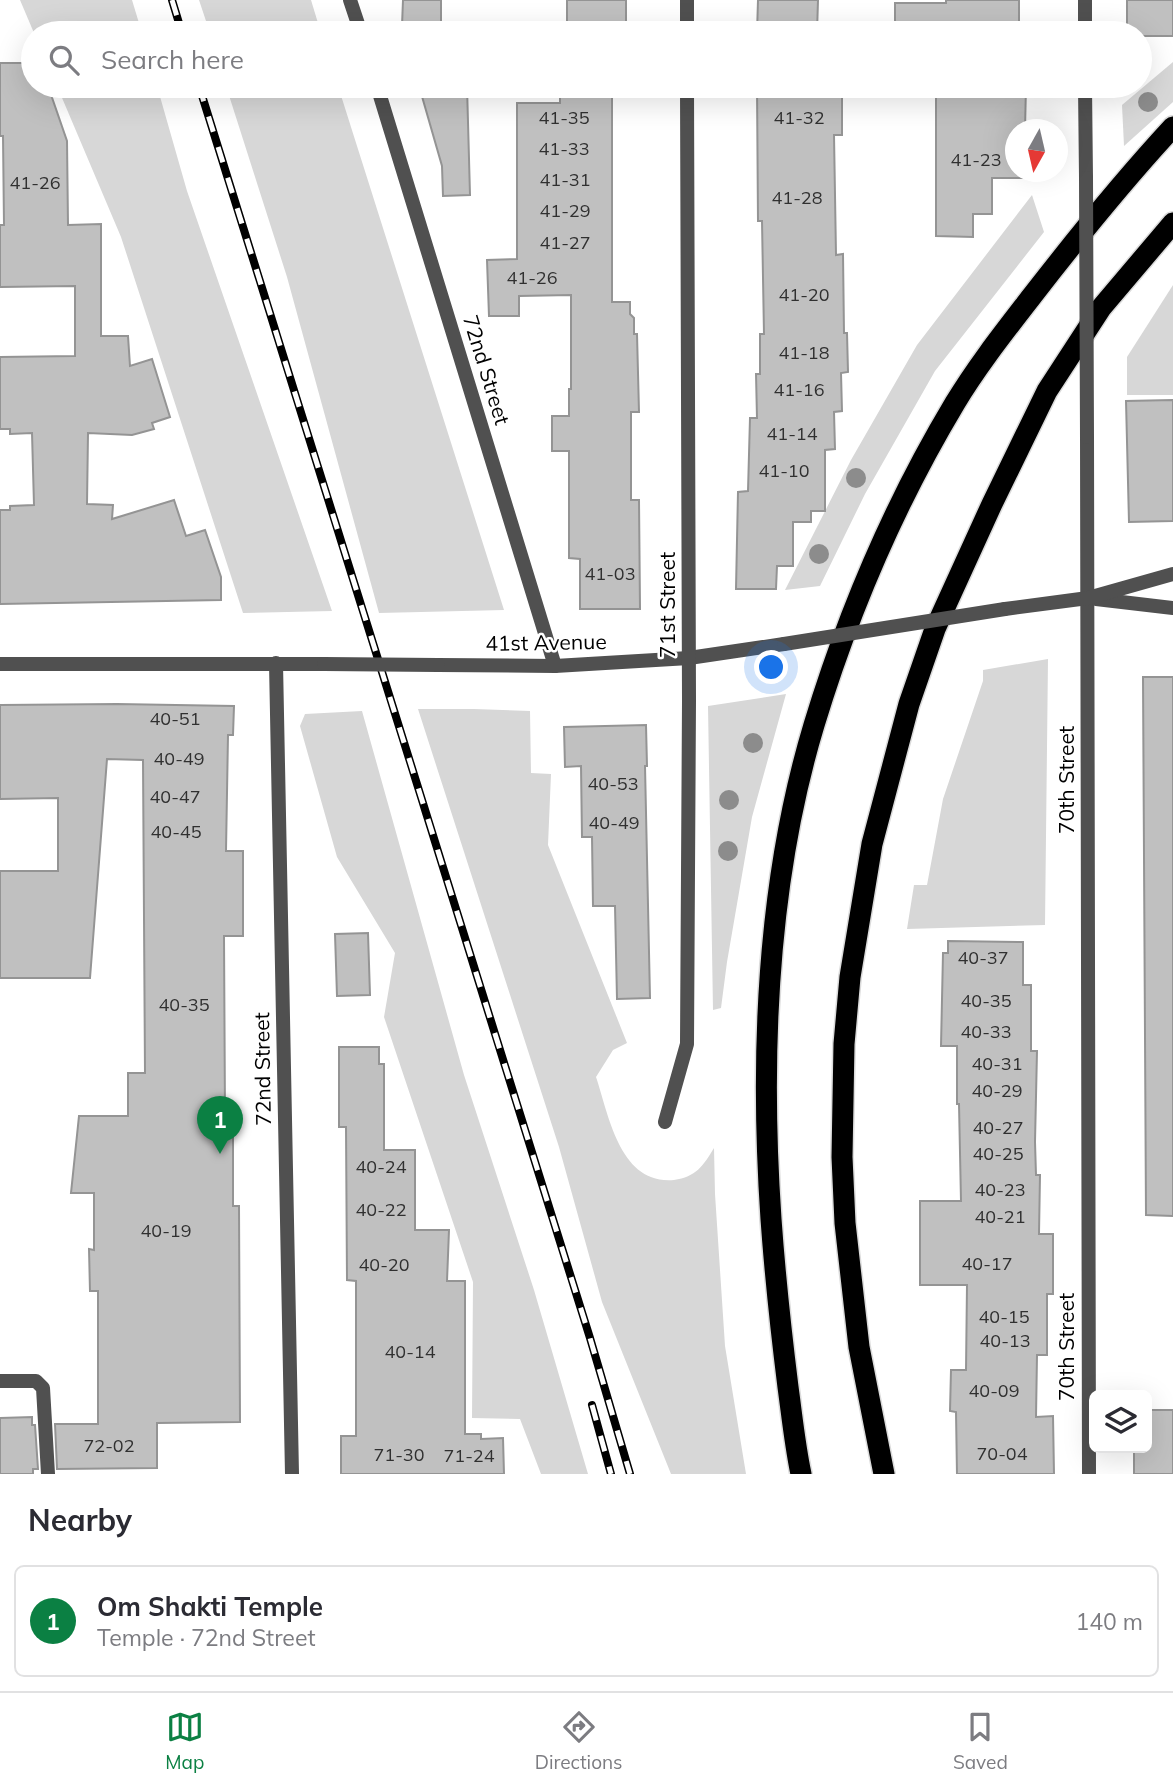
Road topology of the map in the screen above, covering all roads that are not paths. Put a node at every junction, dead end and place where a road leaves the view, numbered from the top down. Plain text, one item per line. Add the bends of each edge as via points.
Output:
1 (350, 0) edge
2 (687, 0) edge
3 (1085, 0) edge
4 (356, 21) edge
5 (687, 21) edge
6 (1085, 21) edge
7 (381, 98) edge
8 (687, 98) edge
9 (1085, 98) edge
10 (1173, 127) edge
11 (1173, 223) edge
12 (1173, 574) edge
13 (1088, 598) junction
14 (1173, 608) edge
15 (688, 659) junction
16 (276, 663) junction
17 (0, 664) edge
18 (555, 666) junction
19 (666, 1122) dead end
20 (0, 1381) edge
21 (800, 1471) edge
22 (48, 1474) edge
23 (292, 1474) edge
24 (884, 1474) edge
25 (1088, 1474) edge

1 - 4 street
2 - 5 street
3 - 6 street
7 - 18 street, 72nd Street
8 - 15 street, 71st Street
9 - 13 street, 70th Street, bridge
10 - 21 highway via 1072,244 957,400 893,519 813,726 786,852 767,1048 775,1272
11 - 24 highway via 1101,307 1047,391 992,504 909,704 872,845 850,976 842,1157 855,1321
12 - 13 street, 41st Avenue
13 - 14 street, 41st Avenue
13 - 15 street, 41st Avenue, bridge
13 - 25 street, 70th Street
15 - 18 street, 41st Avenue
15 - 19 street, 71st Street via 687,1044
16 - 17 street, 41st Avenue
16 - 18 street, 41st Avenue, bridge
16 - 23 street, 72nd Street
20 - 22 street via 36,1381 43,1388

